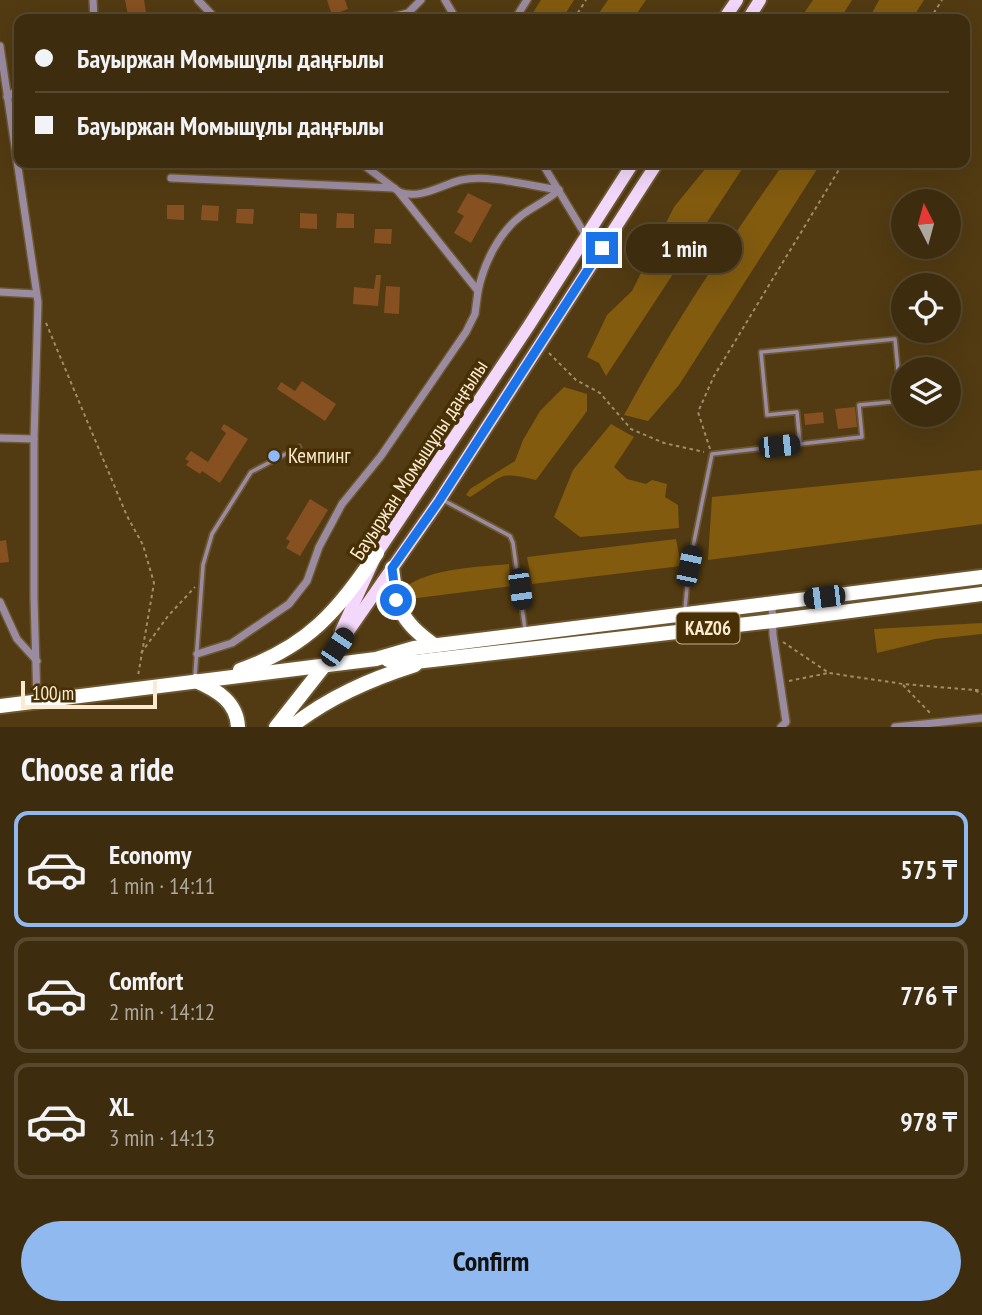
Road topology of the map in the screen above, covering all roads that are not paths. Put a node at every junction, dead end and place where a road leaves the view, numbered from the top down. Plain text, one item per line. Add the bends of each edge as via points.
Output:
1 (198, 0) edge
2 (421, 0) edge
3 (211, 14) edge
4 (404, 14) edge
5 (0, 46) edge
6 (14, 93) edge
7 (8, 97) junction
8 (14, 140) edge
9 (18, 168) edge
10 (367, 168) edge
11 (545, 168) edge
12 (630, 168) edge
13 (654, 168) edge
14 (171, 178) dead end
15 (396, 190) junction
16 (559, 190) junction
17 (586, 236) junction
18 (602, 248) junction
19 (478, 291) junction
20 (0, 292) edge
21 (36, 298) junction
22 (0, 438) edge
23 (34, 439) junction
24 (800, 444) junction
25 (299, 447) dead end
26 (440, 499) junction
27 (377, 553) junction
28 (392, 568) junction
29 (982, 577) edge
30 (982, 594) edge
31 (0, 602) edge
32 (772, 604) junction
33 (685, 615) junction
34 (773, 628) junction
35 (526, 635) junction
36 (434, 652) junction
37 (197, 654) junction
38 (37, 661) junction
39 (324, 666) junction
40 (195, 680) junction
41 (37, 701) junction
42 (0, 706) edge
43 (982, 718) edge
44 (955, 724) edge
45 (786, 726) edge
46 (238, 727) edge
47 (276, 727) edge
48 (291, 727) edge
49 (895, 727) edge

1 - 3 street
2 - 4 street
5 - 7 street
6 - 7 street
7 - 8 street
9 - 21 street
10 - 15 street
11 - 16 street
12 - 17 main road, Бауыржан Момышұлы даңғылы
13 - 18 main road, Бауыржан Момышұлы даңғылы
14 - 15 street
15 - 16 street via 420,194 479,179
15 - 19 street
16 - 17 street
16 - 19 street via 519,217 501,237 482,270
17 - 18 street
17 - 27 main road, Бауыржан Момышұлы даңғылы
18 - 26 main road, Бауыржан Момышұлы даңғылы
19 - 37 street via 475,314 466,332 382,456 342,504 307,581 289,604 232,643
20 - 21 street
21 - 23 street
22 - 23 street
23 - 38 street
24 - 24 lane via 862,437 859,405 901,401 895,339 761,352 767,415 797,412
24 - 33 lane via 712,454 689,566
25 - 37 lane via 251,472 212,534 203,565
26 - 28 main road, Бауыржан Момышұлы даңғылы
26 - 35 lane via 510,536
27 - 39 main road, Бауыржан Момышұлы даңғылы
27 - 40 highway via 332,614 305,638 260,663
28 - 36 highway via 404,619
28 - 39 main road, Бауыржан Момышұлы даңғылы
29 - 32 highway, KАZ06
30 - 34 highway, KАZ06
31 - 38 street via 17,639
32 - 33 highway, KАZ06
32 - 34 street
33 - 35 highway, KАZ06
34 - 36 highway, KАZ06
34 - 45 street
35 - 36 highway, KАZ06
36 - 39 highway, KАZ06 via 415,662 376,659
36 - 48 highway via 342,693
37 - 40 lane
38 - 41 street
39 - 40 highway, KАZ06
39 - 47 highway
40 - 41 highway, KАZ06
40 - 46 highway via 225,698 234,709
41 - 42 highway, KАZ06
43 - 44 street
44 - 49 street

